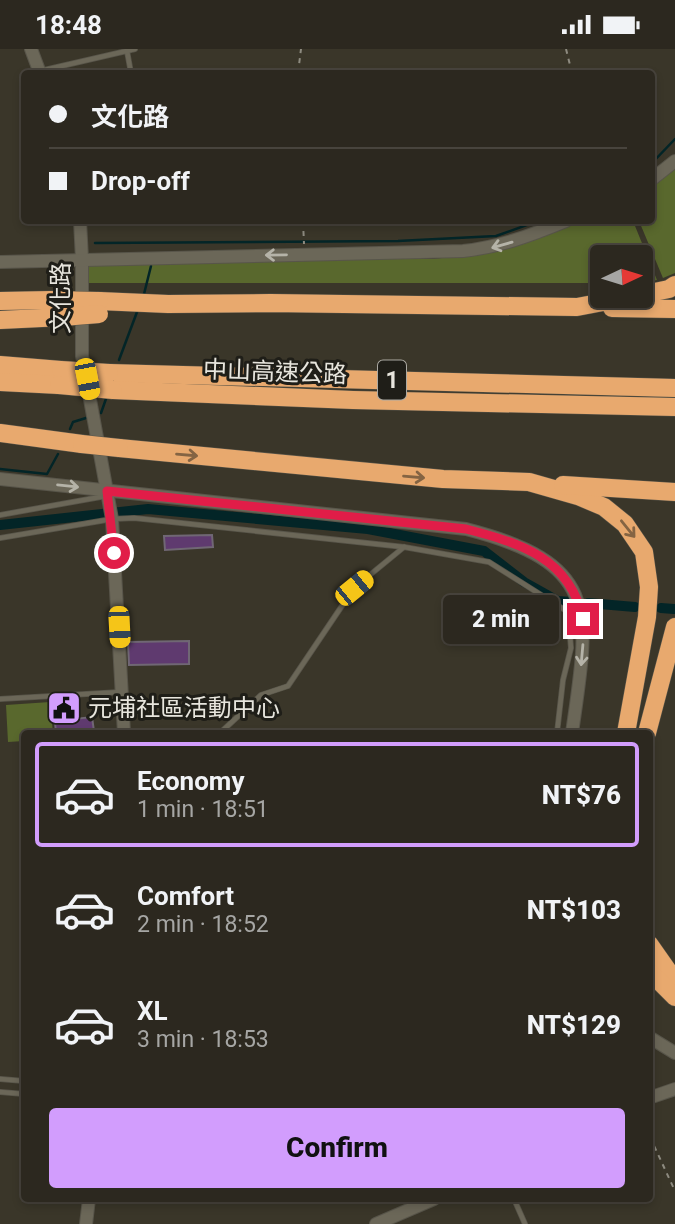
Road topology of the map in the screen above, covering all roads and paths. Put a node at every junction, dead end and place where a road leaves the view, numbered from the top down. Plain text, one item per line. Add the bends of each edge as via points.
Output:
1 (31, 49) edge
2 (135, 49) edge
3 (301, 49) edge
4 (566, 49) edge
5 (127, 51) junction
6 (39, 70) edge
7 (48, 70) edge
8 (130, 70) edge
9 (298, 70) edge
10 (571, 70) edge
11 (675, 161) edge
12 (655, 177) edge
13 (80, 224) edge
14 (303, 224) edge
15 (559, 224) edge
16 (305, 246) dead end
17 (82, 259) junction
18 (0, 262) edge
19 (675, 285) edge
20 (653, 292) edge
21 (0, 301) edge
22 (590, 305) edge
23 (99, 307) junction
24 (577, 307) junction
25 (675, 309) edge
26 (0, 320) edge
27 (0, 365) edge
28 (60, 378) junction
29 (111, 381) junction
30 (0, 382) edge
31 (675, 388) edge
32 (675, 407) edge
33 (0, 434) edge
34 (0, 479) edge
35 (528, 482) junction
36 (675, 492) edge
37 (108, 495) junction
38 (0, 515) edge
39 (111, 517) junction
40 (0, 538) edge
41 (404, 547) junction
42 (675, 627) edge
43 (122, 692) junction
44 (0, 699) edge
45 (124, 730) edge
46 (223, 730) edge
47 (558, 730) edge
48 (572, 730) edge
49 (627, 730) edge
50 (648, 730) edge
51 (653, 950) edge
52 (653, 975) edge
53 (675, 981) edge
54 (675, 997) edge
55 (653, 1039) edge
56 (675, 1053) edge
57 (0, 1079) edge
58 (21, 1081) edge
59 (675, 1089) edge
60 (0, 1092) edge
61 (21, 1094) edge
62 (653, 1097) edge
63 (653, 1143) edge
64 (675, 1191) edge
65 (89, 1202) edge
66 (427, 1202) edge
67 (515, 1202) edge
68 (86, 1224) edge
69 (376, 1224) edge
70 (525, 1224) edge

1 - 6 street
2 - 5 lane
3 - 9 path
4 - 10 path
5 - 7 lane
5 - 8 lane
11 - 12 street
13 - 17 street, 文化路
14 - 16 path
15 -> 17 street via 491,248 463,251
17 - 18 street
17 - 37 street, 文化路 via 82,356
19 - 20 highway
21 - 23 highway, bridge via 52,300
22 - 24 highway
23 - 24 highway via 270,303
23 - 26 highway, bridge via 63,317
24 - 25 highway
27 - 28 highway, 中山高速公路 / 1
28 - 29 highway, 中山高速公路 / 1, bridge
28 - 30 highway, 中山高速公路 / 1
29 - 31 highway, 中山高速公路 / 1
29 - 32 highway, 中山高速公路 / 1 via 352,400
33 -> 35 highway, bridge via 443,479
34 -> 37 street
35 - 36 highway
35 -> 49 highway via 604,507 625,524 644,552 647,617
37 - 38 lane
37 - 39 street, 文化路
37 -> 48 street via 466,529 533,551 557,568 579,600 583,652
39 - 40 lane
39 - 41 lane
39 - 43 street
41 - 46 lane via 354,588 288,685 261,695
41 - 47 lane via 489,562 568,612 571,648
42 - 50 highway
43 - 44 lane
43 - 45 street
51 - 53 highway
52 - 54 highway
55 - 56 street
57 - 58 lane
59 - 62 street
60 - 61 lane
63 - 64 path
65 - 68 street
66 - 69 street
67 - 70 lane

